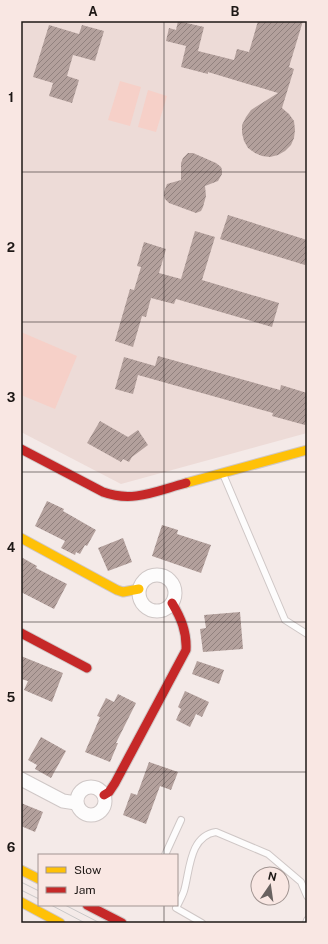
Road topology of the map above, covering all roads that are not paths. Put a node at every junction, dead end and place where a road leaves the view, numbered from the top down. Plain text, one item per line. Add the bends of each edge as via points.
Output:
1 (21, 449) edge
2 (307, 450) edge
3 (223, 472) junction
4 (21, 538) edge
5 (139, 589) junction
6 (172, 603) junction
7 (21, 633) edge
8 (307, 634) edge
9 (87, 668) dead end
10 (21, 779) edge
11 (104, 795) junction
12 (76, 803) junction
13 (181, 820) dead end
14 (165, 854) edge
15 (21, 870) edge
16 (38, 878) edge
17 (307, 896) edge
18 (178, 899) edge
19 (21, 902) edge
20 (89, 906) edge
21 (173, 906) edge
22 (60, 923) edge
23 (122, 923) edge
24 (202, 923) edge

1 - 3 street via 103,492 127,499
2 - 3 street
3 - 8 lane via 285,620
4 - 5 street via 117,590 123,592
5 - 6 street via 141,601 150,609 162,610
5 - 6 street via 150,576 161,575 174,586
6 - 11 street via 186,635 186,650 116,784
7 - 9 street
10 - 12 street via 58,799
11 - 12 street via 98,788 84,788 78,794
11 - 12 street via 103,810 95,815 90,816 81,812
13 - 14 lane
15 - 16 street
17 - 18 lane via 301,882 268,854 216,832 208,833 198,845 191,858 184,891
19 - 22 street
20 - 23 street
21 - 24 lane

